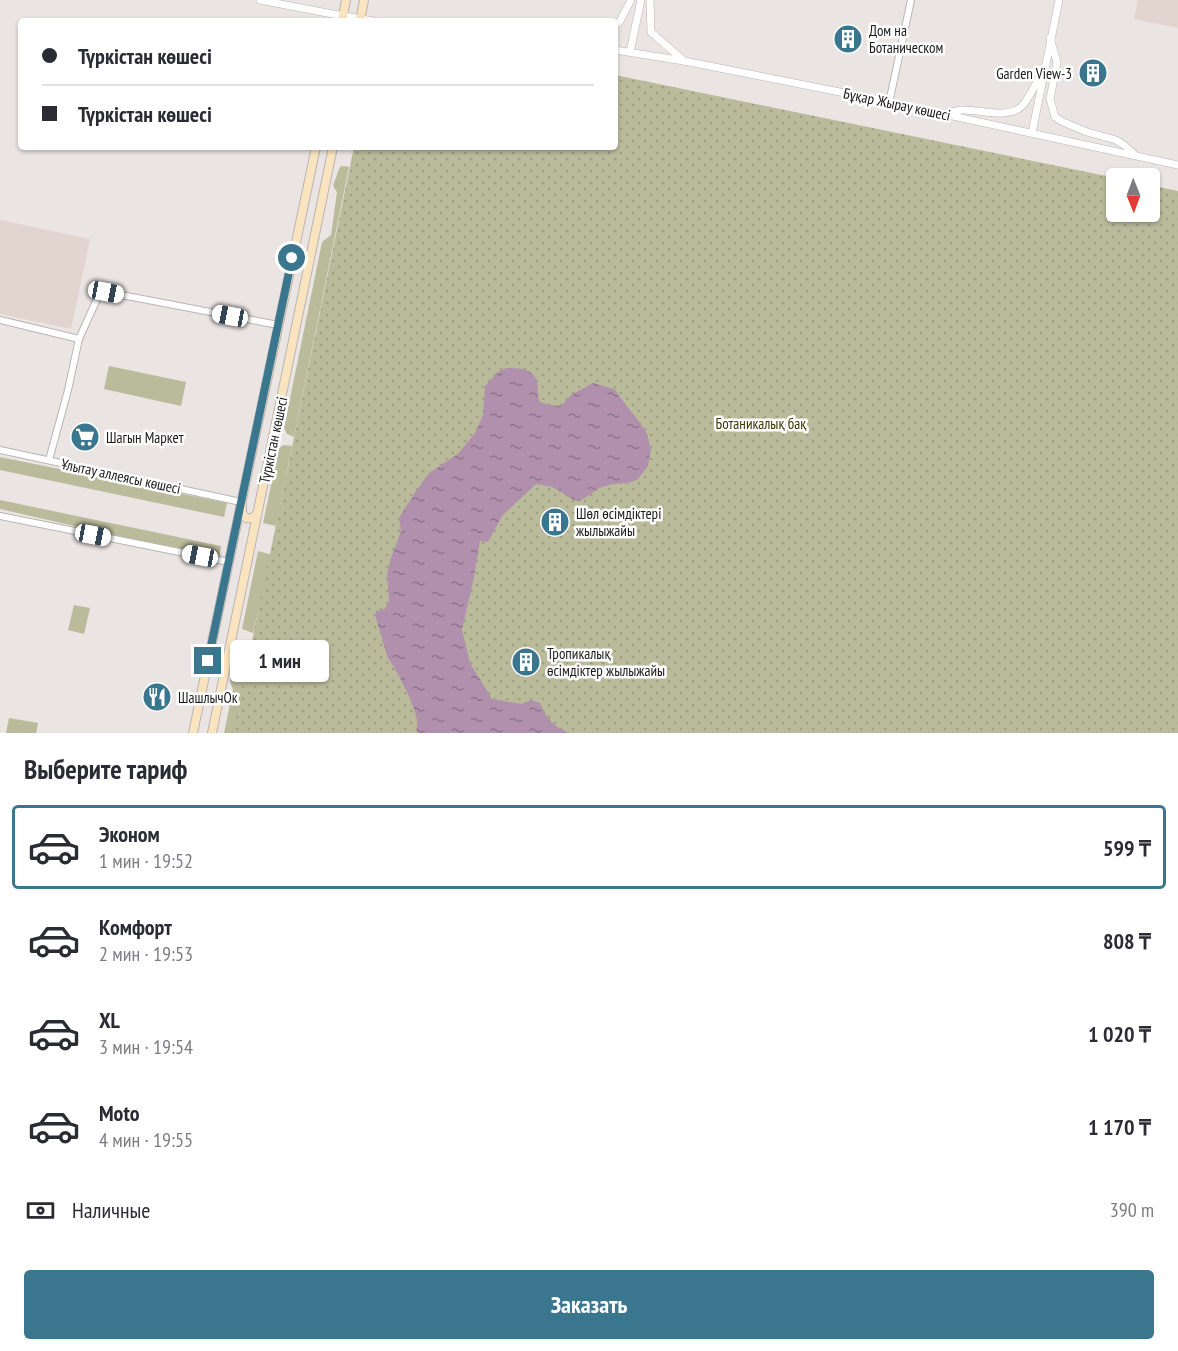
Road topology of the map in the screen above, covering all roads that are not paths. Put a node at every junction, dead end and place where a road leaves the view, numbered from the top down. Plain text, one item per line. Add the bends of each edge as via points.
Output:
1 (260, 0) edge
2 (346, 0) edge
3 (364, 0) edge
4 (631, 0) edge
5 (641, 0) edge
6 (650, 0) edge
7 (911, 0) edge
8 (1059, 0) edge
9 (338, 18) edge
10 (342, 18) edge
11 (360, 18) edge
12 (618, 23) edge
13 (1050, 38) junction
14 (618, 50) edge
15 (630, 52) junction
16 (684, 61) junction
17 (1044, 70) junction
18 (889, 103) junction
19 (942, 114) junction
20 (1032, 133) junction
21 (315, 150) edge
22 (332, 150) edge
23 (1136, 156) junction
24 (1178, 165) edge
25 (0, 320) edge
26 (278, 325) junction
27 (79, 339) junction
28 (0, 450) edge
29 (49, 460) junction
30 (242, 502) junction
31 (258, 513) junction
32 (0, 516) edge
33 (230, 558) junction
34 (247, 564) junction
35 (193, 733) edge
36 (212, 733) edge

1 - 9 street
2 - 10 main road
3 - 11 main road
4 - 12 street
5 - 15 street
6 - 16 street via 651,32
7 - 18 street
8 - 13 street
13 - 17 street
13 - 23 street via 1057,62 1050,99 1055,117 1116,140
14 - 15 street, Бұқар Жырау көшесі
15 - 16 street, Бұқар Жырау көшесі
16 - 18 street, Бұқар Жырау көшесі
17 - 19 street via 1018,109
17 - 20 street
18 - 19 street, Бұқар Жырау көшесі
19 - 20 street, Бұқар Жырау көшесі
20 - 23 street, Бұқар Жырау көшесі
21 - 26 main road, Түркістан көшесі
22 - 31 main road, Түркістан көшесі
23 - 24 street, Бұқар Жырау көшесі
25 - 27 street
26 - 27 street via 106,292 97,299
26 - 30 main road, Түркістан көшесі
27 - 29 street
28 - 29 street, Ұлытау аллеясы көшесі
29 - 30 street, Ұлытау аллеясы көшесі
30 - 31 main road via 246,518
30 - 33 main road, Түркістан көшесі
31 - 34 main road, Түркістан көшесі
32 - 33 street
33 - 34 main road via 234,550 244,551
33 - 35 main road, Түркістан көшесі
34 - 36 main road, Түркістан көшесі

